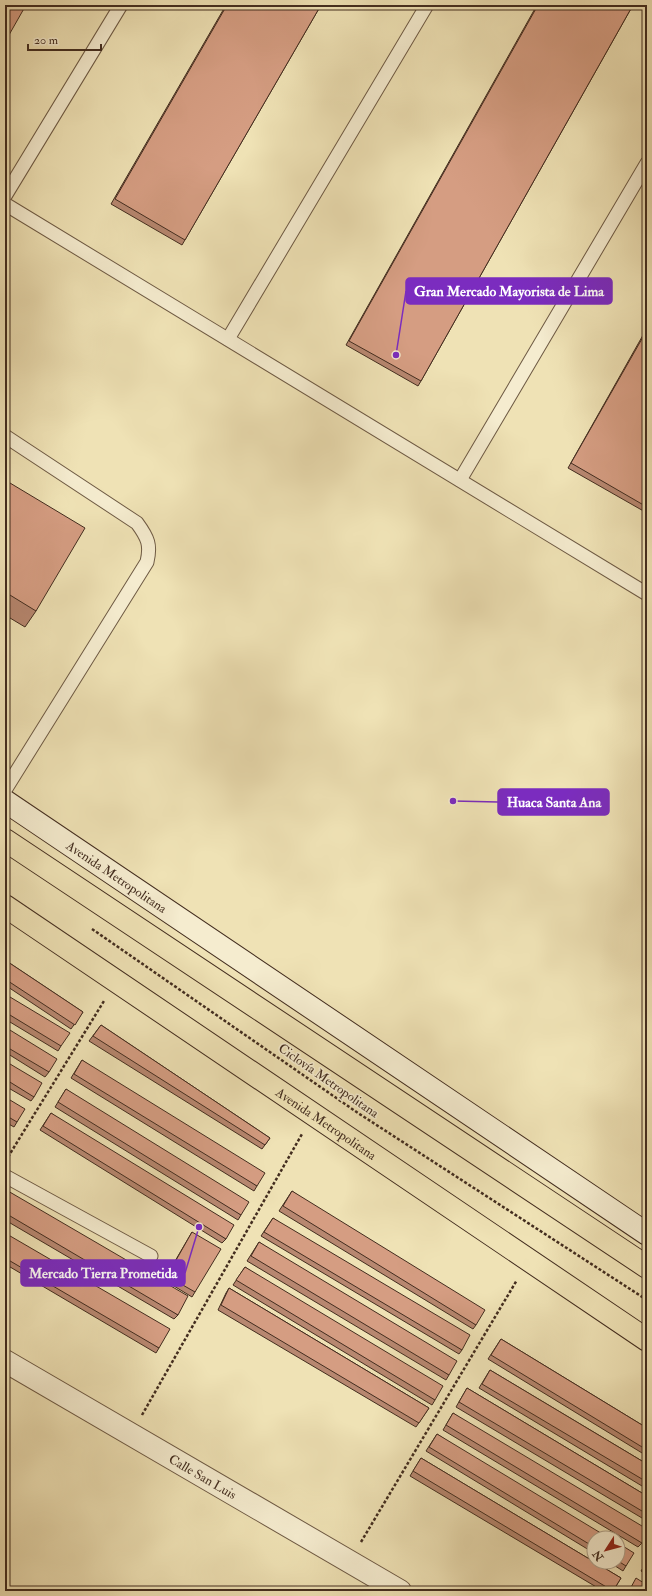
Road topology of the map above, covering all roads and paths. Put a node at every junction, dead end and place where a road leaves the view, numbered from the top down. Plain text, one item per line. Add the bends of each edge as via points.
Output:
1 (121, 5) edge
2 (427, 5) edge
3 (647, 163) edge
4 (5, 196) edge
5 (5, 204) edge
6 (228, 339) junction
7 (5, 436) edge
8 (460, 480) junction
9 (647, 594) edge
10 (5, 790) edge
11 (5, 801) edge
12 (5, 840) edge
13 (5, 906) edge
14 (89, 927) dead end
15 (116, 982) junction
16 (313, 1114) junction
17 (5, 1163) edge
18 (5, 1176) edge
19 (646, 1232) edge
20 (151, 1256) dead end
21 (529, 1260) junction
22 (647, 1267) edge
23 (647, 1300) edge
24 (647, 1340) edge
25 (5, 1361) edge
26 (131, 1435) junction
27 (350, 1562) junction
28 (400, 1591) edge

1 - 4 lane
2 - 6 lane
3 - 8 lane
5 - 6 lane
6 - 8 lane
7 - 10 lane via 137,524 146,535 150,549 147,562
8 - 9 lane
11 - 19 street, Avenida Metropolitana
12 - 22 main road
13 - 15 main road, Avenida Metropolitana
14 - 23 path, Ciclovía Metropolitana via 358,1113
15 - 16 main road, Avenida Metropolitana
15 - 17 path
16 - 21 main road, Avenida Metropolitana
16 - 26 path
18 - 20 lane
21 - 24 main road, Avenida Metropolitana
21 - 27 path
25 - 26 street, Calle San Luis
26 - 27 street, Calle San Luis
27 - 28 street, Calle San Luis

